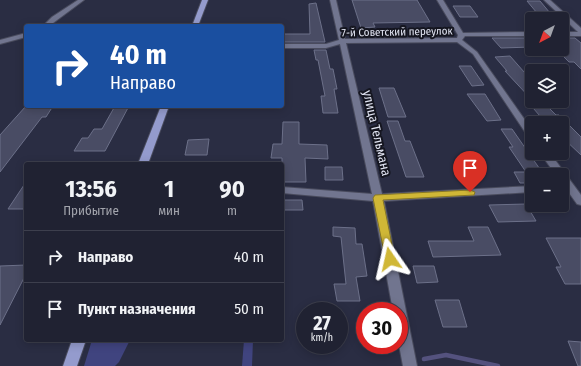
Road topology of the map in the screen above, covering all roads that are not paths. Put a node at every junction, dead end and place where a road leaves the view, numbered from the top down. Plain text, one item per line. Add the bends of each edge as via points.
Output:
1 (81, 0) edge
2 (205, 0) edge
3 (333, 0) edge
4 (440, 0) edge
5 (547, 0) edge
6 (48, 24) edge
7 (196, 24) edge
8 (581, 33) edge
9 (525, 34) edge
10 (569, 34) edge
11 (24, 36) edge
12 (460, 37) junction
13 (343, 41) junction
14 (0, 42) edge
15 (284, 46) edge
16 (164, 108) edge
17 (525, 126) edge
18 (144, 162) edge
19 (581, 186) edge
20 (569, 187) edge
21 (525, 189) edge
22 (284, 190) edge
23 (569, 190) edge
24 (378, 198) junction
25 (581, 202) edge
26 (78, 342) edge
27 (70, 366) edge
28 (410, 366) edge

1 - 6 street
2 - 7 main road
3 - 13 street, улица Тельмана
4 - 12 street
5 - 8 street
8 - 10 street
9 - 12 street, 7-й Советский переулок
11 - 14 street
12 - 13 street, 7-й Советский переулок
12 - 17 street via 475,53
13 - 15 street, 7-й Советский переулок via 326,46
13 - 24 street, улица Тельмана
16 - 18 main road
19 - 20 street
21 - 24 street
22 - 24 street
23 - 25 street
24 - 28 street, улица Тельмана
26 - 27 main road

